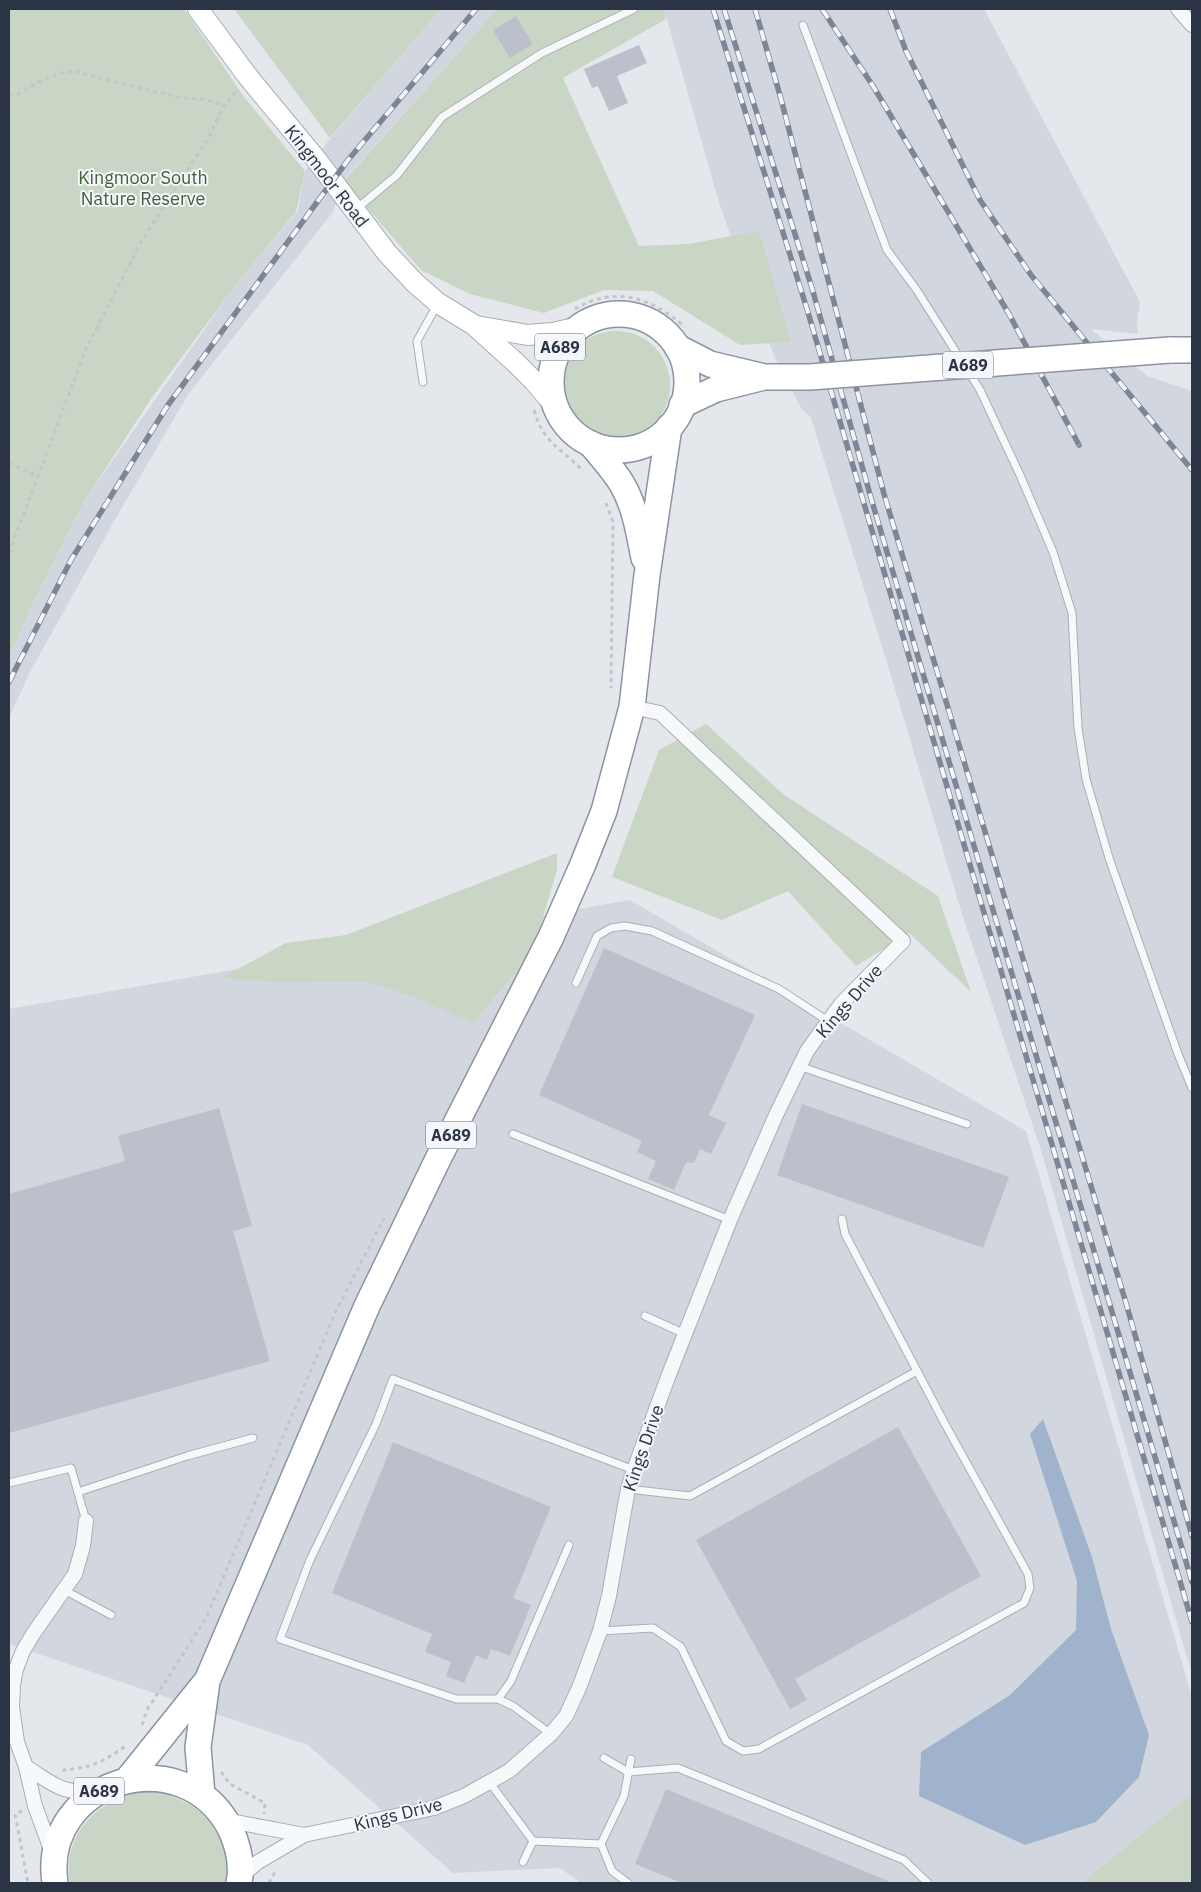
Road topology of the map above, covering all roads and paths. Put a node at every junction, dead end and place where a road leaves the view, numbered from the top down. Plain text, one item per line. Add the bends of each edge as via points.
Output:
1 (198, 9) edge
2 (634, 9) edge
3 (1178, 9) edge
4 (803, 24) dead end
5 (1192, 25) edge
6 (249, 78) junction
7 (9, 96) edge
8 (224, 105) junction
9 (355, 210) junction
10 (438, 303) junction
11 (576, 318) junction
12 (474, 326) junction
13 (682, 338) junction
14 (1181, 350) edge
15 (764, 377) junction
16 (422, 382) dead end
17 (682, 405) junction
18 (544, 406) junction
19 (670, 427) junction
20 (591, 444) junction
21 (9, 463) edge
22 (584, 472) dead end
23 (39, 477) junction
24 (604, 495) dead end
25 (9, 553) edge
26 (648, 575) junction
27 (622, 702) junction
28 (576, 983) dead end
29 (828, 1021) junction
30 (799, 1066) junction
31 (1192, 1088) edge
32 (967, 1124) dead end
33 (513, 1134) dead end
34 (388, 1211) dead end
35 (842, 1219) dead end
36 (730, 1220) junction
37 (645, 1316) dead end
38 (685, 1334) junction
39 (917, 1371) junction
40 (253, 1438) dead end
41 (634, 1470) junction
42 (9, 1483) edge
43 (628, 1489) junction
44 (78, 1492) junction
45 (86, 1520) joint
46 (569, 1545) dead end
47 (64, 1590) junction
48 (111, 1615) dead end
49 (600, 1631) junction
50 (207, 1681) junction
51 (498, 1699) junction
52 (551, 1734) junction
53 (154, 1747) junction
54 (198, 1756) junction
55 (604, 1758) dead end
56 (631, 1759) dead end
57 (26, 1767) junction
58 (628, 1772) junction
59 (127, 1780) junction
60 (490, 1783) junction
61 (97, 1792) junction
62 (202, 1795) junction
63 (15, 1814) dead end
64 (225, 1820) junction
65 (262, 1826) junction
66 (304, 1834) junction
67 (533, 1841) junction
68 (601, 1844) junction
69 (266, 1857) junction
70 (54, 1858) junction
71 (523, 1862) dead end
72 (240, 1880) edge
73 (28, 1883) edge
74 (55, 1883) edge
75 (268, 1883) edge
76 (628, 1883) edge
77 (928, 1883) edge

1 - 6 street, Kingmoor Road
2 - 9 lane via 542,53 442,117 398,175
3 - 5 street
4 - 31 lane via 887,250 916,289 980,390 1052,552 1072,613 1078,728 1086,779 1109,858
6 - 8 path
6 - 9 street, Kingmoor Road
7 - 8 path via 38,82 75,71 182,98
8 - 23 path via 209,138 141,242 86,349
9 - 10 street, Kingmoor Road via 387,253
10 - 12 street, Kingmoor Road
10 - 16 lane via 417,340
11 - 12 street, Kingmoor Road via 553,333 528,335
11 - 13 highway, A689 via 614,314 633,316
11 - 13 path via 587,302 606,296 629,297 653,304 673,317
11 - 18 highway, A689 via 554,362 551,391
12 - 18 street, Kingmoor Road via 534,381
13 - 15 highway, A689 via 710,364
13 - 17 highway, A689 via 686,376
14 - 15 highway, A689, bridge via 810,377
15 - 17 highway, A689 via 716,389
17 - 19 highway, A689
18 - 20 highway, A689
18 - 22 path via 536,419 547,439
19 - 20 highway, A689 via 639,447 615,450
19 - 26 highway, A689
20 - 26 highway, A689 via 627,495
21 - 23 path
23 - 25 path
24 - 27 path via 613,522
26 - 27 highway, A689
27 - 29 street, Kings Drive via 660,713 903,941
27 - 50 highway, A689 via 604,811 583,864 551,937 367,1306
28 - 29 lane via 597,936 611,928 625,926 652,930 779,989
29 - 30 street, Kings Drive
30 - 32 lane
30 - 36 street, Kings Drive
33 - 36 lane
34 - 53 path via 336,1311 206,1618 147,1710 139,1736
35 - 39 lane via 845,1234
36 - 38 street, Kings Drive
37 - 38 lane
38 - 41 street, Kings Drive
39 - 43 lane via 690,1496
39 - 49 lane via 1028,1574 1030,1588 1024,1603 759,1749 743,1751 726,1740 681,1647 654,1628
40 - 44 lane
41 - 43 street, Kings Drive
41 - 51 lane via 393,1379 376,1424 310,1560 280,1639 456,1699
42 - 44 lane via 71,1468
43 - 49 street, Kings Drive
44 - 45 lane
45 - 47 street via 75,1574
46 - 51 lane via 511,1681
47 - 48 lane
47 - 57 street via 33,1634 16,1669 12,1707
49 - 52 street, Kings Drive via 566,1716
50 - 53 highway, A689
50 - 54 highway, A689
51 - 52 lane
52 - 60 street, Kings Drive via 509,1772
53 - 59 highway, A689
54 - 62 highway, A689
54 - 65 path via 216,1757 217,1766 230,1784 265,1803
55 - 58 lane
56 - 58 lane
57 - 61 street via 58,1788 77,1793
57 - 70 street via 35,1806
58 - 68 lane via 624,1796
58 - 77 lane via 678,1768 904,1860
59 - 61 highway, A689
59 - 62 highway, A689 via 166,1780
60 - 66 street, Kings Drive via 434,1808
60 - 67 lane
61 - 70 highway, A689 via 70,1819
62 - 64 highway, A689
63 - 73 path
64 - 65 street, Kings Drive
64 - 72 highway, A689 via 237,1847
65 - 66 street, Kings Drive
66 - 69 street, Kings Drive
67 - 68 lane
67 - 71 lane
68 - 76 lane via 612,1871
69 - 72 street, Kings Drive
69 - 75 path via 276,1870
70 - 74 highway, A689

